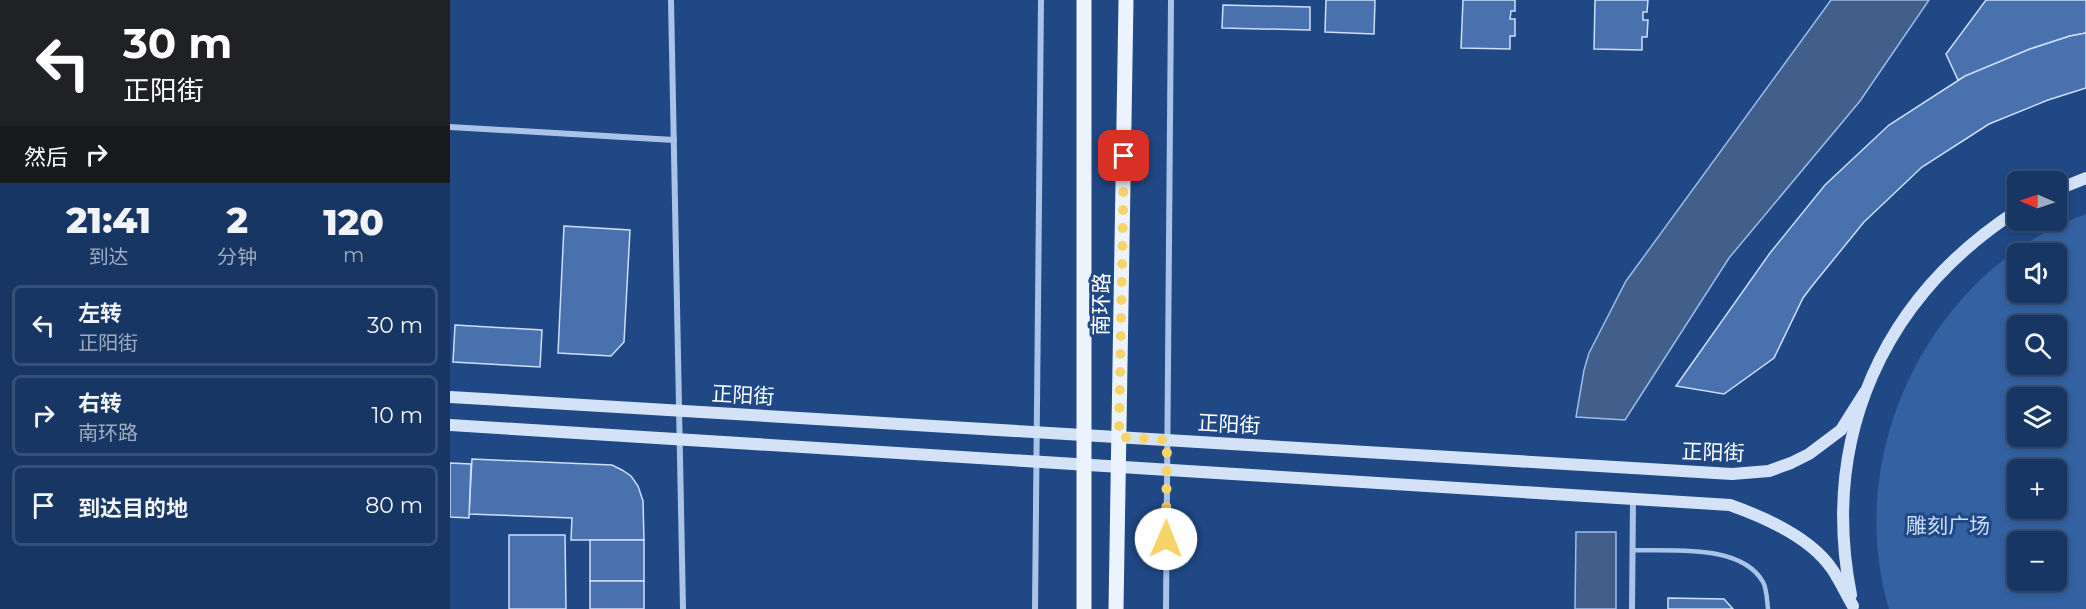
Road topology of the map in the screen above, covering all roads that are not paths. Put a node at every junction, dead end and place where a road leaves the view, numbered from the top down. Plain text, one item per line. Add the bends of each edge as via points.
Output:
1 (671, 0) edge
2 (1041, 0) edge
3 (1084, 0) edge
4 (1126, 0) edge
5 (1171, 0) edge
6 (450, 127) edge
7 (674, 140) junction
8 (2086, 178) edge
9 (2067, 186) edge
10 (2007, 217) edge
11 (1865, 393) junction
12 (450, 397) edge
13 (680, 411) junction
14 (450, 425) edge
15 (1036, 432) junction
16 (1084, 434) junction
17 (1119, 437) junction
18 (680, 439) junction
19 (1167, 440) junction
20 (1036, 462) junction
21 (1084, 465) junction
22 (1119, 467) junction
23 (1167, 470) junction
24 (1633, 499) junction
25 (1632, 550) junction
26 (1853, 608) edge
27 (683, 609) edge
28 (1035, 609) edge
29 (1084, 609) edge
30 (1116, 609) edge
31 (1166, 609) edge
32 (1632, 609) edge
33 (1768, 609) edge

1 - 7 street
2 - 15 street
3 - 16 main road, 南环路
4 - 17 main road, 南环路
5 - 19 street
6 - 7 street
7 - 13 street
8 - 9 main road
10 - 11 main road via 1965,248 1917,299 1897,328
11 - 19 main road, 正阳街 via 1841,430 1826,442 1791,463 1750,474
11 - 26 main road via 1848,453 1843,499 1842,535
12 - 13 main road, 正阳街
13 - 15 main road, 正阳街
13 - 18 street
14 - 18 main road
15 - 16 main road, 正阳街
15 - 20 street
16 - 17 main road, 正阳街
16 - 21 main road, 南环路
17 - 19 main road, 正阳街
17 - 22 main road, 南环路
18 - 20 main road
18 - 27 street
19 - 23 street
20 - 21 main road
20 - 28 street
21 - 22 main road
21 - 29 main road, 南环路
22 - 23 main road
22 - 30 main road, 南环路
23 - 24 main road
23 - 31 street
24 - 25 street
24 - 26 main road via 1730,504 1765,518 1801,540 1832,568
25 - 32 street
25 - 33 lane via 1710,553 1735,558 1756,572 1763,582

